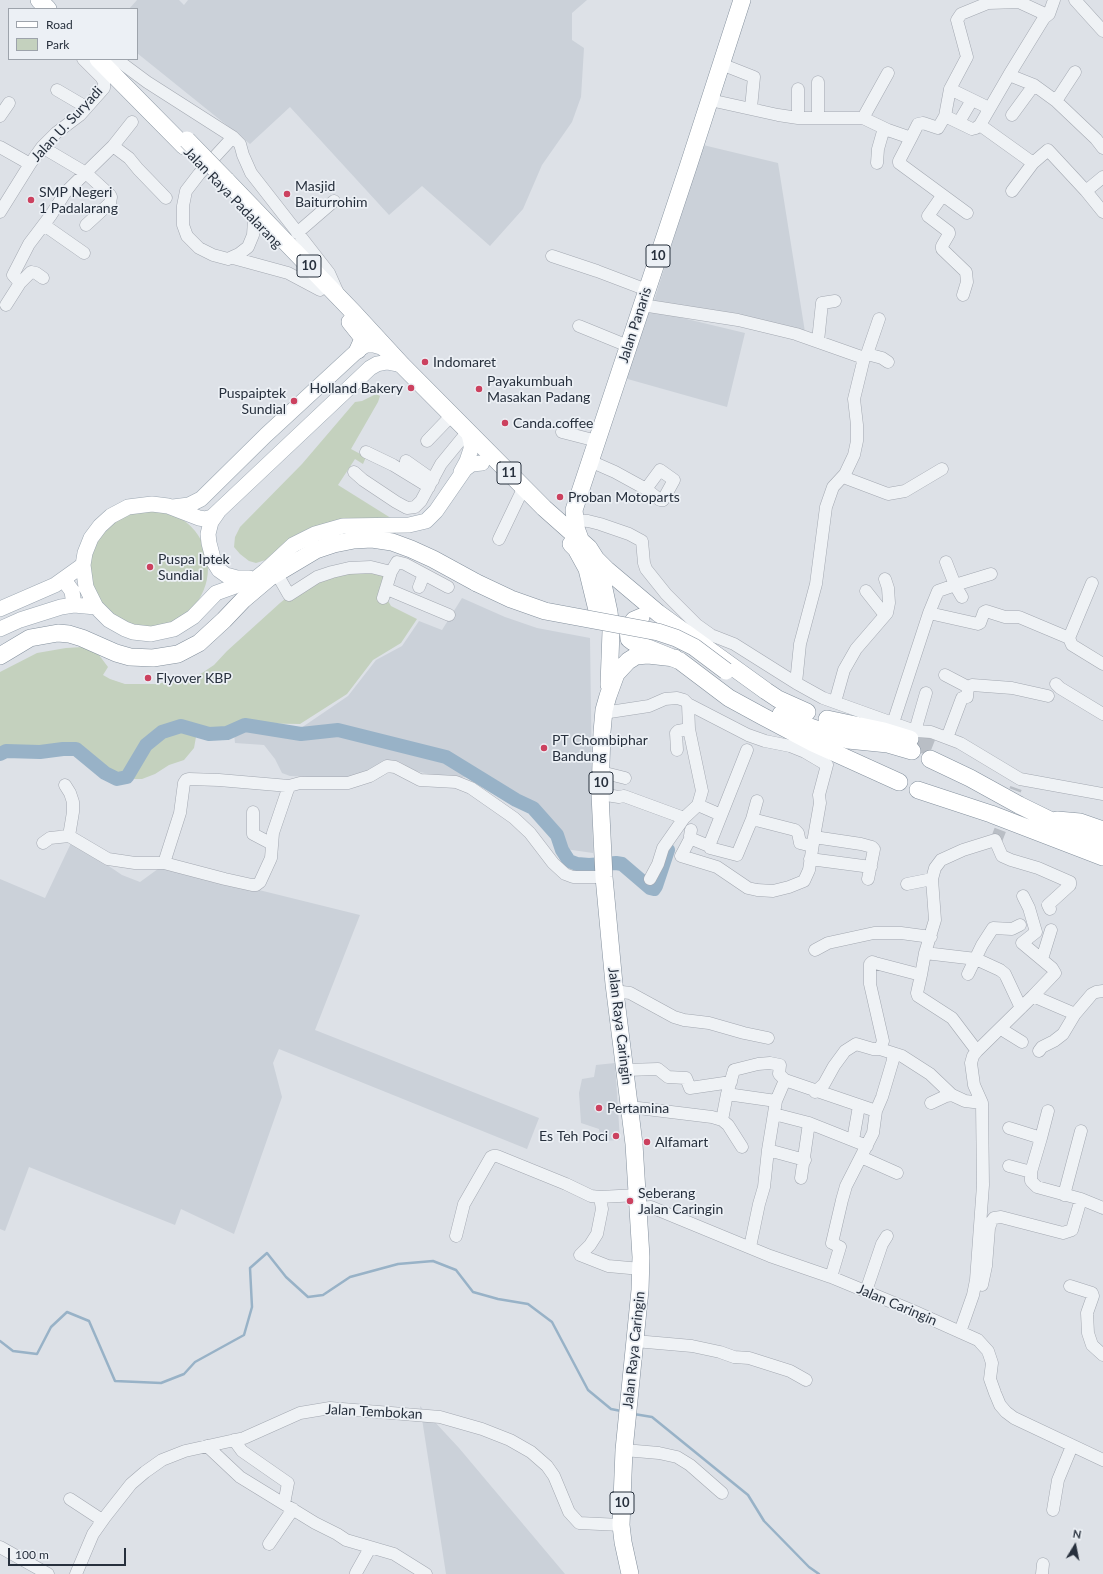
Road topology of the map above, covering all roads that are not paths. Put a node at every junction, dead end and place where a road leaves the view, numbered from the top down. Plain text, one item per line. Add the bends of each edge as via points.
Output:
1 (39, 0) edge
2 (47, 0) edge
3 (742, 0) edge
4 (1054, 0) edge
5 (1076, 0) edge
6 (47, 8) edge
7 (55, 8) edge
8 (1047, 15) junction
9 (1103, 31) edge
10 (84, 60) edge
11 (99, 60) edge
12 (108, 60) edge
13 (117, 60) edge
14 (721, 64) junction
15 (1075, 72) dead end
16 (888, 73) dead end
17 (1009, 75) junction
18 (818, 82) dead end
19 (1034, 85) junction
20 (798, 89) dead end
21 (950, 89) junction
22 (57, 90) dead end
23 (710, 100) junction
24 (972, 100) junction
25 (1056, 101) junction
26 (9, 103) dead end
27 (86, 107) junction
28 (751, 108) junction
29 (989, 108) junction
30 (0, 116) edge
31 (945, 116) junction
32 (1012, 116) dead end
33 (798, 118) junction
34 (818, 118) junction
35 (863, 118) junction
36 (132, 122) dead end
37 (959, 122) junction
38 (980, 125) junction
39 (888, 129) junction
40 (233, 137) junction
41 (911, 138) junction
42 (1101, 140) edge
43 (186, 143) junction
44 (113, 146) junction
45 (42, 147) junction
46 (0, 148) edge
47 (877, 163) dead end
48 (1033, 163) junction
49 (30, 164) junction
50 (86, 173) junction
51 (1103, 177) edge
52 (223, 181) junction
53 (1012, 191) dead end
54 (1086, 191) junction
55 (942, 196) junction
56 (166, 198) dead end
57 (334, 201) dead end
58 (0, 212) edge
59 (967, 212) dead end
60 (1103, 212) edge
61 (254, 220) junction
62 (44, 225) junction
63 (86, 225) dead end
64 (297, 233) junction
65 (84, 253) dead end
66 (552, 256) dead end
67 (233, 258) junction
68 (43, 278) dead end
69 (20, 283) junction
70 (320, 290) junction
71 (963, 295) dead end
72 (645, 297) junction
73 (342, 301) junction
74 (835, 301) dead end
75 (6, 305) dead end
76 (879, 319) dead end
77 (580, 326) dead end
78 (818, 341) junction
79 (628, 346) junction
80 (358, 350) junction
81 (866, 356) junction
82 (396, 359) junction
83 (888, 362) dead end
84 (452, 415) junction
85 (468, 431) junction
86 (562, 432) dead end
87 (427, 441) dead end
88 (597, 441) junction
89 (366, 452) dead end
90 (406, 461) dead end
91 (590, 461) junction
92 (482, 463) joint
93 (942, 469) dead end
94 (354, 472) dead end
95 (843, 477) junction
96 (431, 484) junction
97 (668, 490) dead end
98 (449, 492) junction
99 (520, 493) junction
100 (168, 506) junction
101 (218, 512) junction
102 (551, 514) junction
103 (574, 516) junction
104 (499, 539) dead end
105 (580, 540) junction
106 (596, 559) junction
107 (946, 562) dead end
108 (83, 565) junction
109 (272, 565) junction
110 (391, 572) junction
111 (424, 574) junction
112 (991, 574) dead end
113 (885, 579) dead end
114 (64, 580) junction
115 (281, 581) junction
116 (1092, 583) dead end
117 (955, 585) junction
118 (419, 587) dead end
119 (448, 587) dead end
120 (475, 588) junction
121 (866, 591) dead end
122 (962, 597) dead end
123 (74, 605) junction
124 (96, 607) junction
125 (0, 609) edge
126 (603, 613) junction
127 (929, 613) junction
128 (448, 615) dead end
129 (885, 615) junction
130 (641, 617) junction
131 (0, 629) edge
132 (700, 633) junction
133 (1069, 638) junction
134 (605, 653) junction
135 (648, 655) junction
136 (0, 656) edge
137 (675, 658) junction
138 (0, 664) edge
139 (1103, 664) edge
140 (724, 675) junction
141 (945, 675) dead end
142 (796, 683) junction
143 (1056, 684) dead end
144 (968, 687) junction
145 (926, 693) dead end
146 (1048, 696) dead end
147 (835, 702) junction
148 (604, 704) junction
149 (688, 704) junction
150 (807, 712) dead end
151 (1103, 714) edge
152 (762, 716) junction
153 (827, 719) dead end
154 (893, 723) junction
155 (689, 729) junction
156 (915, 741) junction
157 (937, 749) junction
158 (677, 750) dead end
159 (747, 750) dead end
160 (601, 772) junction
161 (625, 778) dead end
162 (899, 782) dead end
163 (65, 785) dead end
164 (289, 786) junction
165 (918, 790) dead end
166 (600, 794) junction
167 (1103, 794) edge
168 (757, 801) dead end
169 (698, 805) junction
170 (253, 812) dead end
171 (721, 816) junction
172 (684, 818) junction
173 (752, 819) junction
174 (1048, 820) junction
175 (1103, 830) edge
176 (69, 836) junction
177 (813, 841) junction
178 (43, 843) dead end
179 (272, 844) junction
180 (709, 846) junction
181 (1103, 846) edge
182 (1103, 857) edge
183 (810, 859) junction
184 (164, 863) junction
185 (871, 867) junction
186 (603, 869) junction
187 (650, 879) dead end
188 (868, 879) dead end
189 (932, 879) junction
190 (907, 884) dead end
191 (1023, 896) dead end
192 (1050, 906) dead end
193 (1020, 925) dead end
194 (1050, 930) dead end
195 (931, 937) junction
196 (815, 950) dead end
197 (925, 953) junction
198 (976, 959) junction
199 (1042, 959) junction
200 (968, 974) dead end
201 (921, 975) junction
202 (1103, 991) edge
203 (616, 993) junction
204 (1033, 996) junction
205 (1021, 1008) junction
206 (1074, 1014) junction
207 (1001, 1029) junction
208 (768, 1038) dead end
209 (1022, 1042) dead end
210 (880, 1049) junction
211 (977, 1051) junction
212 (1039, 1051) dead end
213 (893, 1053) junction
214 (626, 1070) junction
215 (785, 1080) junction
216 (731, 1082) junction
217 (815, 1092) junction
218 (727, 1094) junction
219 (952, 1095) junction
220 (776, 1101) junction
221 (931, 1102) dead end
222 (982, 1103) junction
223 (859, 1106) junction
224 (630, 1107) junction
225 (1048, 1111) dead end
226 (876, 1112) junction
227 (774, 1114) junction
228 (722, 1120) junction
229 (809, 1123) junction
230 (1009, 1128) dead end
231 (1081, 1131) dead end
232 (1041, 1138) junction
233 (853, 1140) junction
234 (867, 1146) junction
235 (742, 1147) dead end
236 (768, 1150) junction
237 (860, 1157) junction
238 (805, 1160) junction
239 (1009, 1166) dead end
240 (1030, 1172) junction
241 (897, 1173) dead end
242 (801, 1178) dead end
243 (1064, 1195) junction
244 (600, 1197) junction
245 (1081, 1199) junction
246 (638, 1201) junction
247 (1102, 1206) edge
248 (985, 1227) junction
249 (456, 1236) dead end
250 (887, 1236) dead end
251 (750, 1247) junction
252 (641, 1269) junction
253 (831, 1277) junction
254 (1070, 1286) dead end
255 (866, 1291) junction
256 (963, 1333) junction
257 (635, 1341) junction
258 (1103, 1355) edge
259 (806, 1380) dead end
260 (236, 1444) junction
261 (207, 1446) junction
262 (1072, 1446) junction
263 (624, 1450) junction
264 (1102, 1458) edge
265 (722, 1493) dead end
266 (70, 1499) dead end
267 (288, 1507) junction
268 (1053, 1510) dead end
269 (102, 1520) junction
270 (621, 1525) junction
271 (269, 1544) dead end
272 (0, 1547) edge
273 (370, 1548) junction
274 (356, 1573) dead end
275 (48, 1574) edge
276 (76, 1574) edge
277 (426, 1574) edge
278 (630, 1574) edge

1 - 6 highway
2 - 7 highway
3 - 14 highway, Jalan Panaris / 10
4 - 8 street
5 - 9 street
8 - 17 street
8 - 21 street via 1019,2 988,3 961,14 957,20 967,57
10 - 27 street, Jalan U. Suryadi via 101,77 105,86
11 - 43 highway, Jalan Raya Padalarang / 10
12 - 43 highway, Jalan Raya Padalarang / 10
13 - 40 street
14 - 23 highway, Jalan Panaris / 10
14 - 28 street via 754,77
15 - 25 street
16 - 35 street
17 - 19 street
17 - 29 street
18 - 34 street
19 - 25 street
19 - 32 street
20 - 33 street
21 - 24 street
21 - 31 street
22 - 27 street
23 - 28 street
23 - 72 highway, Jalan Panaris / 10
24 - 29 street
24 - 37 street
25 - 42 street
26 - 30 street
27 - 45 street, Jalan U. Suryadi
28 - 33 street
29 - 38 street
31 - 37 street
31 - 41 street via 938,128 918,124
33 - 34 street
34 - 35 street
35 - 39 street
36 - 44 street
37 - 38 street via 972,129
38 - 48 street
39 - 41 street
39 - 47 street via 878,149
40 - 64 street via 240,144 250,173
40 - 67 street via 186,191 183,220 186,236 199,248 222,258
41 - 55 street via 899,163
43 - 52 highway, Jalan Raya Padalarang / 10
44 - 50 street
44 - 56 street via 129,158
45 - 49 street, Jalan U. Suryadi
45 - 50 street
46 - 49 street
48 - 53 street
48 - 54 street via 1050,150
49 - 58 street, Jalan U. Suryadi
50 - 62 street via 68,190
50 - 63 street via 111,197 110,203
51 - 54 street
52 - 61 highway, Jalan Raya Padalarang / 10
52 - 73 highway, Jalan Raya Padalarang / 10
54 - 60 street
55 - 59 street
55 - 71 street via 928,216 949,232 942,249 966,272 967,282
57 - 64 street
61 - 67 street via 255,228 251,241 245,250
61 - 70 highway, Jalan Raya Padalarang / 10
62 - 65 street
62 - 69 street via 29,244 13,274
64 - 73 street via 329,273
66 - 72 street via 597,271
67 - 70 street via 288,273
68 - 69 street via 31,272
69 - 75 street
70 - 80 highway, Jalan Raya Padalarang / 10 via 361,334 362,342
72 - 78 street
72 - 79 highway, Jalan Panaris / 10
73 - 82 highway, Jalan Raya Padalarang / 10
74 - 78 street via 822,303
76 - 81 street
77 - 79 street
78 - 81 street
79 - 88 highway, Jalan Panaris / 10
80 - 82 main road, Jalan Raya Padalarang via 368,345 376,345 384,348
80 - 100 main road via 271,430 201,500 185,506
81 - 83 street via 882,358
81 - 95 street via 854,399 857,441 853,461
82 - 84 highway, Jalan Raya Padalarang / 11
82 - 101 main road via 370,368
84 - 85 highway, Jalan Raya Padalarang / 11
84 - 87 street
85 - 96 street via 441,464
85 - 98 main road via 470,453
85 - 102 highway, Jalan Raya Padalarang / 11
86 - 88 street
88 - 91 highway, Jalan Panaris / 10
89 - 96 street
90 - 96 street
91 - 97 street
91 - 103 highway, Jalan Panaris / 10
92 - 98 main road via 474,463 467,467
92 - 99 highway, Jalan Raya Padalarang / 10 via 492,467
93 - 95 street via 905,491 888,494
94 - 96 street via 407,508 418,505
95 - 142 street via 833,487 826,507 816,584 800,644
98 - 109 main road via 434,514 422,522 409,525 331,528 298,542
99 - 104 street
99 - 126 highway, Jalan Raya Padalarang / 10 via 576,549 587,569
100 - 101 main road via 201,518 211,517
100 - 108 main road via 141,504 122,509 111,516 91,538
101 - 109 main road via 210,525 208,540 213,560 221,572 229,577 245,578 257,575
102 - 103 highway
102 - 105 highway, Jalan Raya Padalarang / 11
103 - 105 highway
103 - 132 street via 629,534 642,541 646,569
105 - 106 highway, Jalan Raya Padalarang / 11
106 - 126 highway, Jalan Raya Padalarang / 10 via 603,582
106 - 132 highway via 658,613
107 - 117 street
108 - 114 main road
108 - 124 main road via 86,587
109 - 124 main road via 252,580 218,591 193,616 166,632 142,634 125,629 109,620
110 - 111 street via 397,562
110 - 115 street via 371,568 349,568 317,577 289,595
110 - 128 street via 385,594
111 - 118 street
111 - 119 street
112 - 117 street
113 - 129 street via 889,603
114 - 123 main road via 72,591
114 - 125 main road
115 - 120 highway via 322,558 354,550 370,550 406,558
115 - 138 highway via 261,595 207,647 182,660 154,666 126,663 83,644 64,640 43,642
116 - 133 street
117 - 122 street
117 - 127 street via 938,591
120 - 136 highway via 433,559 411,549 392,542 354,540 316,550 269,578 198,644 178,654 152,658 130,657 82,638 58,633 30,638
120 - 140 highway via 508,609 544,621 654,641 673,648
121 - 129 street
123 - 124 main road
123 - 131 main road via 47,610
126 - 130 highway
126 - 134 highway, Jalan Raya Padalarang / 10
127 - 133 street via 978,624 986,611 1005,617 1019,617
127 - 154 street
129 - 147 street via 856,649 844,670
130 - 132 highway
130 - 137 highway via 632,622 628,629 629,639 639,646
132 - 142 street via 734,644
132 - 150 highway via 778,699
133 - 139 street via 1072,645
134 - 135 highway
134 - 148 highway, Jalan Raya Padalarang / 10
135 - 137 highway
135 - 148 highway via 628,660 616,674
137 - 152 highway via 729,698
140 - 152 highway
140 - 156 highway via 790,720 848,740 888,744
141 - 144 street
142 - 147 street
143 - 151 street
144 - 146 street via 972,685 1012,688
144 - 157 street via 967,697 962,698
145 - 156 street
147 - 154 street
148 - 149 street via 649,706 665,699 677,698
148 - 160 highway, 10
149 - 155 street
149 - 177 street via 748,735 790,746 827,764 819,795 820,803
152 - 162 highway
153 - 156 highway via 884,731
154 - 156 street
155 - 158 street via 677,732
155 - 169 street via 702,791
156 - 157 street via 931,732
157 - 167 street via 960,743 1018,783
157 - 174 highway via 997,785 1018,805
159 - 171 street
160 - 161 street
160 - 166 highway, 10
163 - 176 street via 73,802
164 - 179 street via 273,833
164 - 184 street via 189,778 184,783 180,813
164 - 186 street via 300,783 348,783 370,776 387,766 395,767 420,780 456,782 471,788 514,818 565,874 573,877
165 - 182 highway via 997,816
166 - 172 street via 624,796
166 - 186 highway, 10
168 - 173 street
169 - 171 street
169 - 172 street
170 - 179 street via 252,834
171 - 180 street
172 - 187 street via 663,848
173 - 177 street via 795,830 798,832 800,843
173 - 180 street via 736,855
174 - 175 highway via 1080,822
174 - 181 highway
176 - 178 street via 50,838
176 - 184 street via 108,859 135,863
177 - 183 street
177 - 185 street via 870,845 874,849
179 - 184 street via 271,858 260,882 256,885
180 - 183 street via 691,833 681,856 717,867 740,884 757,890 780,890 802,882 809,870
183 - 185 street
185 - 188 street
186 - 203 highway, Jalan Raya Caringin / 10
189 - 190 street
189 - 192 street via 941,860 962,850 995,840 1002,856 1069,880 1070,885
189 - 195 street via 936,913
191 - 199 street via 1036,932 1022,943
193 - 198 street via 1012,929 994,928
194 - 199 street
195 - 196 street via 874,933 828,943
195 - 197 street
197 - 198 street
197 - 201 street
198 - 200 street
198 - 205 street via 1005,974
199 - 204 street via 1055,973
201 - 210 street via 872,962 870,964 870,984 883,1041
201 - 211 street via 918,996 952,1018
202 - 206 street via 1092,994
203 - 208 street via 630,993 679,1018
203 - 214 highway, Jalan Raya Caringin / 10
204 - 205 street
204 - 206 street
205 - 207 street
206 - 212 street via 1063,1034
207 - 209 street
207 - 211 street
210 - 213 street
210 - 217 street via 861,1044 852,1046 845,1051 824,1084
211 - 222 street via 971,1063 972,1075
213 - 219 street via 930,1074
213 - 226 street via 890,1071
214 - 216 street via 658,1070 668,1077 686,1078 690,1088
214 - 224 highway, Jalan Raya Caringin / 10
215 - 216 street via 779,1074 780,1064 758,1064 734,1070
215 - 217 street
215 - 220 street
216 - 218 street
217 - 223 street
218 - 220 street
218 - 228 street
219 - 221 street
219 - 222 street via 966,1101
220 - 227 street
222 - 248 street
223 - 226 street
223 - 233 street
224 - 228 street
224 - 246 highway, Jalan Raya Caringin / 10
225 - 232 street
226 - 234 street
227 - 229 street
227 - 236 street
228 - 235 street
229 - 233 street
229 - 238 street
230 - 232 street
231 - 243 street
232 - 240 street
233 - 234 street
234 - 237 street
236 - 238 street
236 - 251 street via 764,1187
237 - 241 street
237 - 253 street via 846,1186 838,1216 832,1243 840,1247
238 - 242 street
239 - 240 street
240 - 243 street via 1031,1181 1037,1187
243 - 245 street
244 - 246 street
244 - 249 street via 591,1196 493,1156 464,1204
244 - 252 street via 602,1209 597,1234 580,1255 608,1266
245 - 247 street
245 - 248 street via 1072,1230 1067,1233 1000,1217 994,1218
246 - 251 street, Jalan Caringin
246 - 252 highway, Jalan Raya Caringin / 10
248 - 256 street via 973,1295
250 - 255 street
251 - 253 street, Jalan Caringin
252 - 257 highway, Jalan Raya Caringin / 10
253 - 255 street, Jalan Caringin
254 - 258 street via 1092,1293 1087,1313 1088,1333 1092,1344
255 - 256 street, Jalan Caringin
256 - 262 street, Jalan Caringin via 978,1340 988,1351 992,1363 990,1379 994,1393 1006,1412
257 - 259 street via 692,1346 734,1357 749,1358 790,1371
257 - 263 highway, Jalan Raya Caringin / 10
260 - 261 street, Jalan Tembokan
260 - 267 street via 288,1483
260 - 270 street, Jalan Tembokan via 300,1413 322,1409 368,1410 440,1417 482,1429 510,1440 530,1452 547,1466 554,1476 569,1512 579,1523
261 - 267 street via 240,1477
261 - 269 street, Jalan Tembokan via 162,1460 131,1484
262 - 264 street, Jalan Caringin
262 - 268 street via 1058,1480
263 - 265 street via 677,1457
263 - 270 highway, 10
266 - 269 street
267 - 271 street
267 - 273 street via 346,1540
269 - 276 street, Jalan Tembokan via 93,1534
270 - 278 highway, 10
272 - 275 street
273 - 274 street
273 - 277 street via 394,1554

